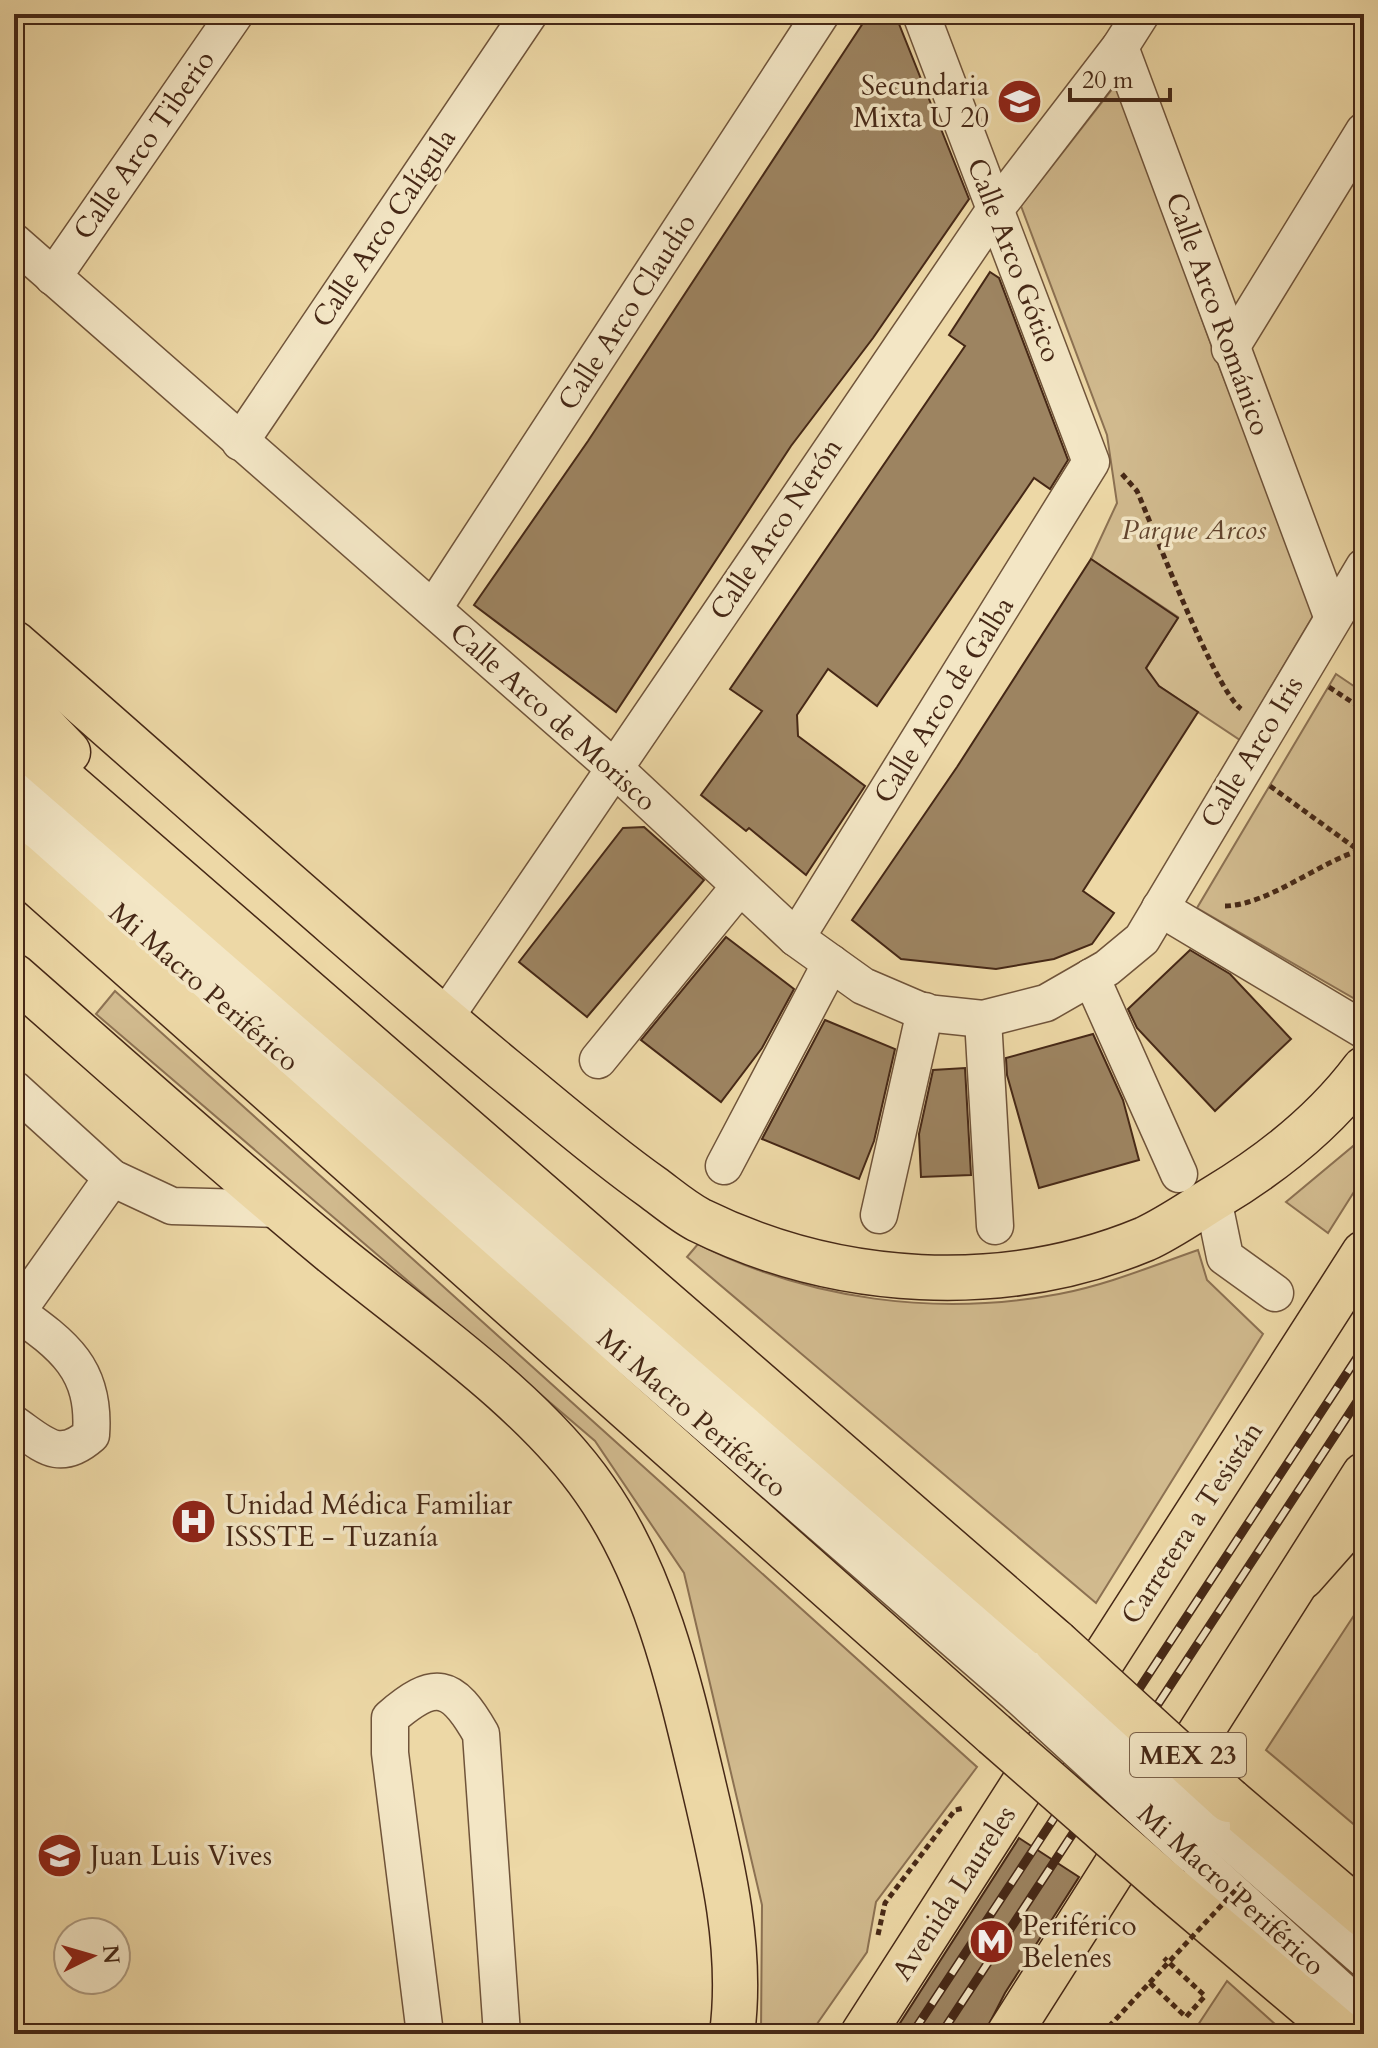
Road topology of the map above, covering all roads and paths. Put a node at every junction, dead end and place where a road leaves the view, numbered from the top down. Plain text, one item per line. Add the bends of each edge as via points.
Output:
1 (235, 14) edge
2 (529, 14) edge
3 (821, 14) edge
4 (921, 14) edge
5 (1141, 14) edge
6 (1120, 47) junction
7 (1364, 131) edge
8 (994, 211) junction
9 (14, 242) edge
10 (53, 277) junction
11 (1230, 349) junction
12 (240, 442) junction
13 (1091, 462) junction
14 (1364, 567) edge
15 (433, 609) junction
16 (1332, 616) junction
17 (14, 643) edge
18 (14, 696) edge
19 (1272, 720) junction
20 (14, 737) edge
21 (1243, 766) junction
22 (613, 767) junction
23 (14, 779) edge
24 (1364, 803) edge
25 (14, 822) edge
26 (1361, 850) edge
27 (14, 863) edge
28 (1364, 863) edge
29 (740, 886) junction
30 (1172, 915) junction
31 (244, 935) junction
32 (796, 938) junction
33 (1142, 939) joint
34 (831, 963) junction
35 (14, 976) edge
36 (1091, 977) junction
37 (925, 1011) junction
38 (444, 1019) junction
39 (983, 1019) junction
40 (1364, 1030) edge
41 (598, 1060) dead end
42 (1364, 1069) edge
43 (14, 1089) edge
44 (1364, 1113) edge
45 (724, 1166) dead end
46 (112, 1178) junction
47 (1211, 1185) junction
48 (279, 1209) junction
49 (879, 1215) dead end
50 (995, 1226) dead end
51 (1364, 1253) edge
52 (1275, 1293) dead end
53 (15, 1311) edge
54 (14, 1424) edge
55 (1364, 1475) edge
56 (1364, 1507) edge
57 (1302, 1577) junction
58 (1037, 1670) junction
59 (1018, 1792) joint
60 (968, 1807) dead end
61 (1201, 1842) junction
62 (1244, 1881) dead end
63 (1364, 1915) edge
64 (876, 1944) dead end
65 (1164, 1958) dead end
66 (1364, 1959) edge
67 (1150, 1983) junction
68 (1342, 2025) edge
69 (425, 2034) edge
70 (502, 2034) edge
71 (732, 2034) edge
72 (863, 2034) edge
73 (1009, 2034) edge
74 (1102, 2034) edge

1 - 10 street, Calle Arco Tiberio
2 - 12 street, Calle Arco Calígula
3 - 15 street, Calle Arco Claudio
4 - 8 street, Calle Arco Gótico
5 - 6 street
6 - 8 street, Calle Arco Nerón
6 - 11 street, Calle Arco Románico
7 - 11 street
8 - 13 street, Calle Arco Gótico
8 - 22 street, Calle Arco Nerón
9 - 10 street, Calle Arco de Morisco
10 - 12 street, Calle Arco de Morisco
11 - 16 street, Calle Arco Románico
12 - 15 street, Calle Arco de Morisco
13 - 19 path via 1107,462 1137,491 1231,702 1250,716
13 - 32 street, Calle Arco de Galba
14 - 16 street, Calle Arco Iris
15 - 22 street, Calle Arco de Morisco
16 - 19 street, Calle Arco Iris
17 - 38 main road
18 - 31 main road
19 - 21 street, Calle Arco Iris
20 - 31 main road
21 - 26 path
21 - 30 street, Calle Arco Iris
22 - 29 street, Calle Arco de Morisco
22 - 38 street, Calle Arco Nerón
23 - 58 street, Mi Macro Periférico
24 - 26 path via 1357,811
25 - 58 street, Mi Macro Periférico
26 - 28 path
26 - 30 path via 1231,906 1193,906
27 - 61 main road, bridge via 994,1734
29 - 32 street, Calle Arco de Morisco
29 - 41 street
30 - 33 street, Calle Arco Iris
30 - 40 street
31 - 58 main road
32 - 34 street, Calle Arco de Morisco
33 - 36 street, Calle Arco de Morisco
34 - 37 street, Calle Arco de Morisco via 863,986
34 - 45 street
35 - 48 main road
36 - 39 street, Calle Arco de Morisco via 1046,1003
36 - 47 street
37 - 39 street, Calle Arco de Morisco
37 - 49 street
38 - 47 main road via 628,1170 696,1218 797,1256 869,1273 933,1279 999,1277 1066,1266 1148,1238
39 - 50 street
42 - 47 main road via 1288,1147
43 - 46 street
44 - 47 main road via 1284,1171
46 - 48 street via 172,1206
46 - 53 street
47 - 52 street via 1225,1257
48 - 71 main road via 537,1420 596,1491 646,1585 696,1753 735,1946
51 - 59 main road, Carretera a Tesistán
53 - 54 street via 63,1347 87,1381 93,1406 91,1435 76,1448 52,1451
55 - 57 main road, MEX 23
56 - 57 main road
57 - 73 main road, MEX 23
58 - 61 main road, bridge
58 - 61 street, Mi Macro Periférico, bridge
59 - 72 main road, Avenida Laureles
60 - 64 path via 955,1810 885,1903
61 - 63 main road
61 - 66 street, Mi Macro Periférico
61 - 68 main road
62 - 67 path, bridge
65 - 67 path via 1205,1996 1186,2017
67 - 74 path, bridge
69 - 70 street via 390,1718 416,1695 443,1692 462,1702 481,1734

